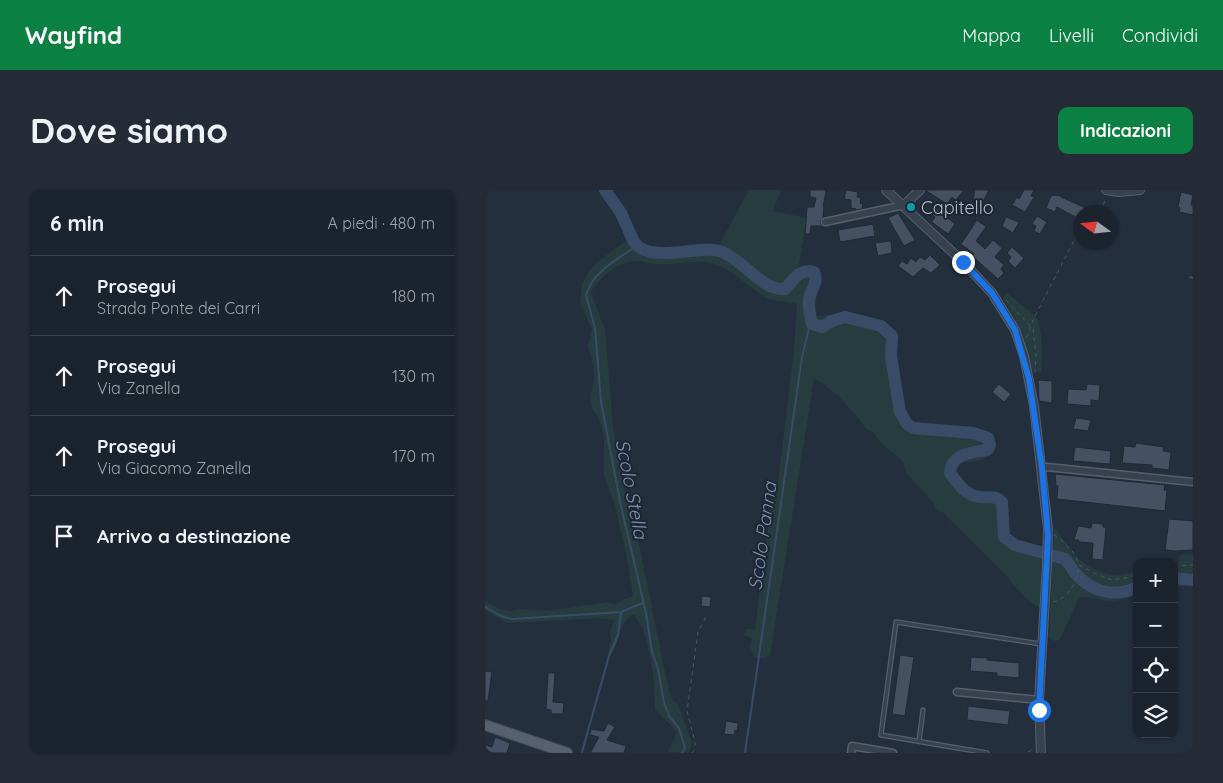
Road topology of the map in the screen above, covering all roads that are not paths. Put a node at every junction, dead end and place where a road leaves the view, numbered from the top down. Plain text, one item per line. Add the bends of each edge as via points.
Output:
1 (886, 190) edge
2 (920, 190) edge
3 (1139, 190) edge
4 (1107, 191) edge
5 (904, 205) junction
6 (825, 222) dead end
7 (1042, 468) junction
8 (1193, 482) edge
9 (1042, 644) junction
10 (957, 692) dead end
11 (1039, 700) junction
12 (923, 710) dead end
13 (485, 725) edge
14 (919, 741) junction
15 (567, 753) edge
16 (851, 753) edge
17 (893, 753) edge
18 (987, 753) edge
19 (1041, 753) edge

1 - 5 street
2 - 5 street
3 - 4 street
5 - 6 street
5 - 7 street via 992,293 1015,330 1029,379
7 - 8 street
7 - 9 street via 1048,532
9 - 11 street
9 - 14 lane via 896,622 881,735
10 - 11 street
11 - 19 street
12 - 14 lane
13 - 15 main road
14 - 18 lane
16 - 17 street via 852,746

